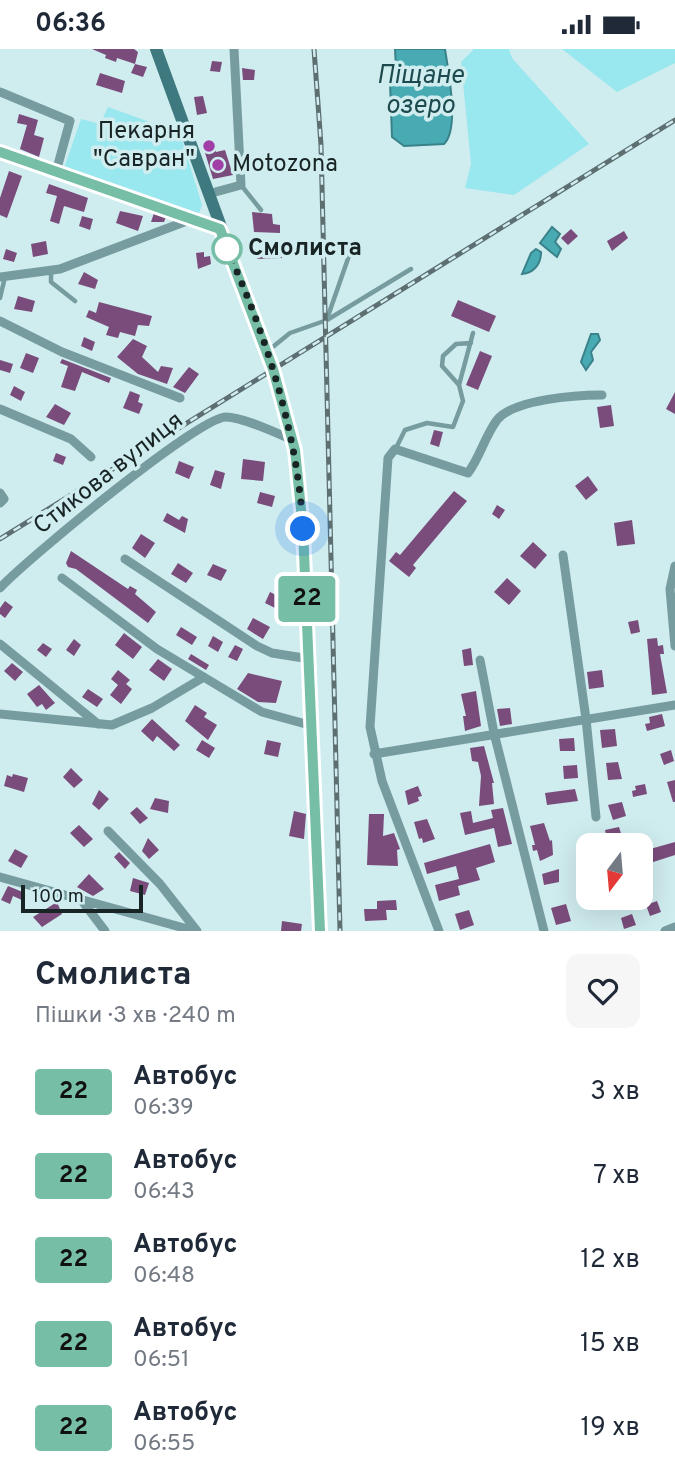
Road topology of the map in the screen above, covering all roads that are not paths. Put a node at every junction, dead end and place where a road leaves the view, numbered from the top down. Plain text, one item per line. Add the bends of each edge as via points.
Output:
1 (156, 49) edge
2 (234, 49) edge
3 (0, 92) edge
4 (0, 152) edge
5 (56, 172) junction
6 (240, 185) junction
7 (208, 194) junction
8 (261, 210) dead end
9 (192, 219) junction
10 (220, 229) junction
11 (351, 250) dead end
12 (411, 269) dead end
13 (52, 271) junction
14 (3, 276) edge
15 (0, 298) edge
16 (75, 301) dead end
17 (0, 320) edge
18 (327, 320) junction
19 (473, 333) dead end
20 (471, 343) junction
21 (266, 353) junction
22 (459, 385) junction
23 (602, 395) dead end
24 (180, 398) dead end
25 (0, 409) edge
26 (293, 440) junction
27 (395, 449) junction
28 (91, 457) dead end
29 (0, 493) edge
30 (0, 503) edge
31 (563, 555) dead end
32 (125, 559) dead end
33 (675, 566) edge
34 (62, 578) dead end
35 (0, 589) edge
36 (0, 644) edge
37 (675, 646) edge
38 (310, 659) junction
39 (480, 660) dead end
40 (204, 677) junction
41 (675, 705) edge
42 (0, 714) edge
43 (586, 719) junction
44 (99, 725) junction
45 (313, 726) junction
46 (494, 733) junction
47 (374, 754) junction
48 (596, 817) dead end
49 (108, 831) dead end
50 (0, 877) edge
51 (83, 902) junction
52 (675, 927) edge
53 (105, 931) edge
54 (196, 931) edge
55 (320, 931) edge
56 (439, 931) edge
57 (544, 931) edge
58 (666, 931) edge

1 - 7 main road
2 - 6 street
3 - 5 street via 69,121
4 - 5 street
5 - 9 street
6 - 7 street
6 - 8 lane
7 - 10 main road
9 - 10 street
9 - 13 street
10 - 21 main road
11 - 18 lane
12 - 18 lane
13 - 14 street
13 - 16 lane via 51,282
14 - 15 lane
17 - 24 street via 62,352
18 - 21 lane via 290,333
19 - 20 lane
20 - 22 lane
20 - 22 lane via 456,344 443,356 443,366
21 - 26 main road
22 - 27 lane via 463,401 453,427 427,423 405,430
23 - 27 street via 570,394 499,418 468,473
25 - 28 street via 71,439
26 - 35 street, Стикова вулиця via 226,417 196,429 20,566
26 - 38 main road via 302,503
27 - 47 street via 388,458 376,600 370,727
29 - 30 street via 4,499
31 - 43 street
32 - 38 street via 257,646
33 - 37 street via 670,589
34 - 40 street via 157,649
36 - 44 street
38 - 45 main road
39 - 46 street
40 - 44 street via 152,708 112,725
40 - 45 street via 262,712
41 - 43 street
42 - 44 street
43 - 46 street
43 - 48 street
45 - 55 main road
46 - 47 street
46 - 57 street
47 - 56 street
49 - 54 street via 160,884
50 - 51 street
51 - 53 street
51 - 54 street
52 - 58 street

